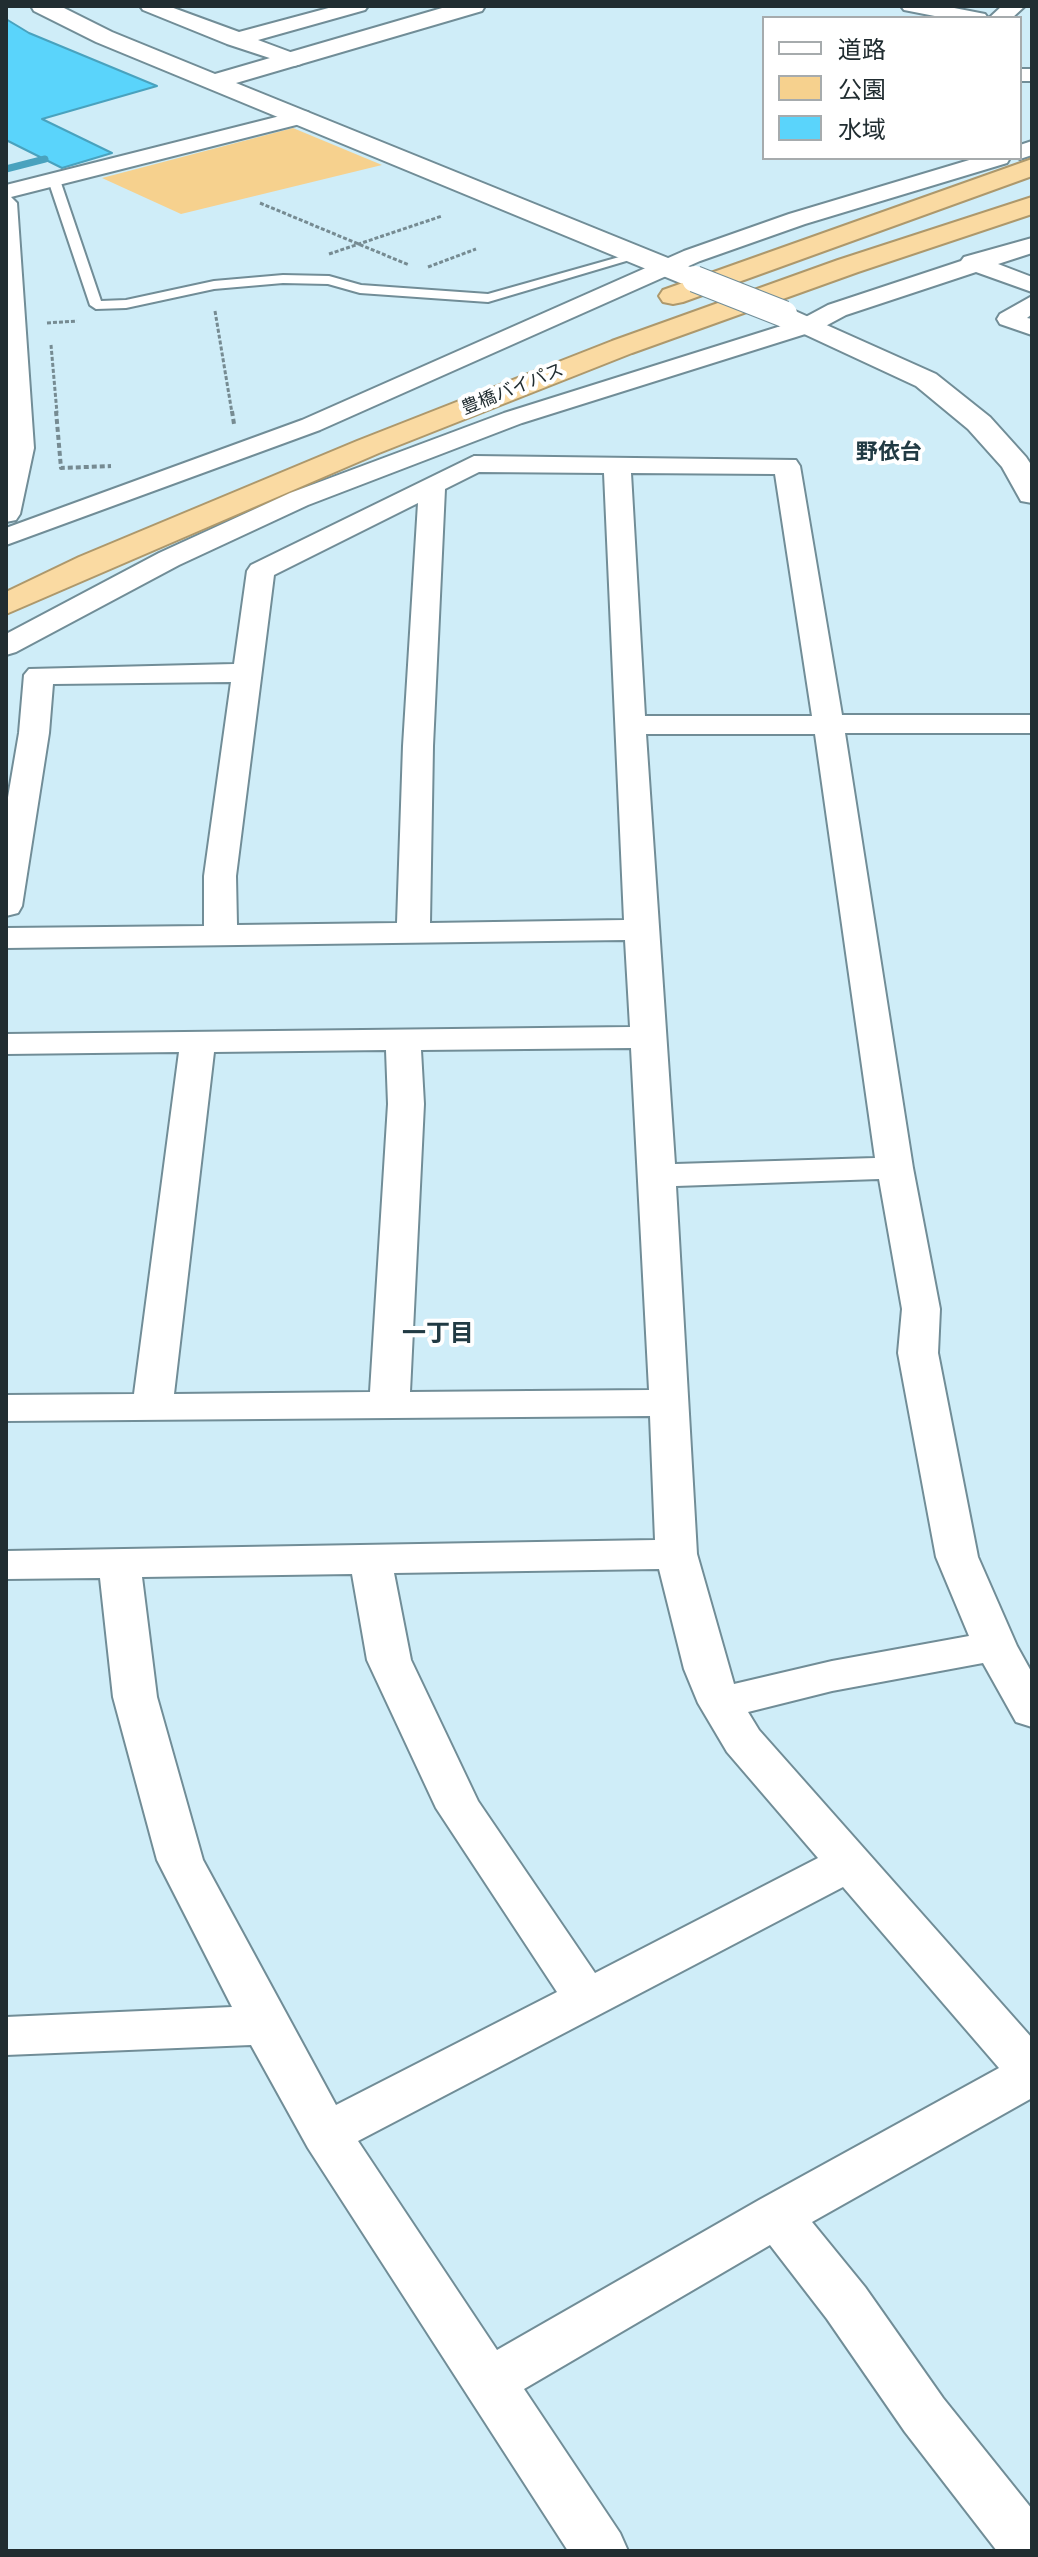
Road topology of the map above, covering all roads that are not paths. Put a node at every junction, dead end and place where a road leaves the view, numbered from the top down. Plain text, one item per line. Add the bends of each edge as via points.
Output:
1 (42, 6) edge
2 (358, 6) edge
3 (474, 6) edge
4 (911, 6) edge
5 (163, 8) edge
6 (967, 16) edge
7 (234, 40) junction
8 (294, 60) junction
9 (216, 81) junction
10 (300, 117) junction
11 (900, 160) dead end
12 (992, 160) edge
13 (1032, 167) edge
14 (925, 179) junction
15 (54, 180) junction
16 (6, 192) edge
17 (6, 203) edge
18 (1032, 205) edge
19 (1032, 224) edge
20 (1032, 245) edge
21 (637, 256) junction
22 (972, 262) junction
23 (848, 266) junction
24 (669, 269) junction
25 (1032, 285) edge
26 (1032, 303) edge
27 (797, 320) junction
28 (1032, 328) edge
29 (617, 465) junction
30 (432, 485) junction
31 (1032, 494) edge
32 (6, 514) edge
33 (6, 537) edge
34 (90, 564) junction
35 (6, 604) edge
36 (6, 646) edge
37 (247, 673) junction
38 (829, 723) junction
39 (1032, 724) edge
40 (630, 725) junction
41 (6, 906) edge
42 (641, 930) junction
43 (413, 932) junction
44 (221, 935) junction
45 (6, 938) edge
46 (648, 1037) junction
47 (403, 1039) junction
48 (198, 1041) junction
49 (6, 1044) edge
50 (895, 1168) junction
51 (658, 1176) junction
52 (670, 1403) junction
53 (389, 1406) junction
54 (6, 1408) edge
55 (152, 1408) junction
56 (676, 1554) junction
57 (371, 1560) junction
58 (119, 1564) junction
59 (6, 1565) edge
60 (995, 1646) junction
61 (720, 1703) junction
62 (1032, 1711) edge
63 (850, 1863) junction
64 (587, 1999) junction
65 (265, 2025) junction
66 (6, 2036) edge
67 (1032, 2073) edge
68 (326, 2134) junction
69 (777, 2215) junction
70 (489, 2382) junction
71 (600, 2551) edge
72 (1031, 2551) edge

1 - 9 street
2 - 7 street
3 - 8 street
4 - 6 street
5 - 7 street
7 - 8 street
8 - 9 street
9 - 10 street
10 - 15 street
10 - 21 street
11 - 14 street
12 - 14 street
13 - 34 highway via 648,305 474,375
14 - 24 street via 797,219
15 - 16 street
15 - 21 lane via 96,305 283,279 488,298
17 - 32 street via 21,448
18 - 23 highway, 豊橋バイパス
19 - 23 highway via 916,257
20 - 22 street
21 - 24 street
22 - 25 street
22 - 27 street
23 - 34 highway, 豊橋バイパス via 608,352
24 - 27 street, bridge
24 - 33 street via 311,425
26 - 28 street via 1009,319
27 - 31 street via 926,380 979,423 1015,463
27 - 36 street via 299,499 169,559
29 - 30 street via 474,464
29 - 38 street via 787,466
29 - 40 street
30 - 37 street via 261,571
30 - 43 street
34 - 35 highway, 豊橋バイパス
37 - 41 street via 39,675
37 - 44 street via 220,876
38 - 39 street
38 - 40 street
38 - 50 street
40 - 42 street
42 - 43 street
42 - 46 street
43 - 44 street
44 - 45 street
46 - 47 street
46 - 51 street
47 - 48 street
47 - 53 street via 406,1104
48 - 49 street
48 - 55 street
50 - 51 street
50 - 60 street via 921,1309 918,1353 957,1557
51 - 52 street
52 - 53 street
52 - 56 street
53 - 55 street
54 - 55 street
56 - 57 street
56 - 61 street
57 - 58 street
57 - 64 street via 389,1660 459,1808
58 - 59 street
58 - 65 street via 135,1697 180,1860
60 - 61 street
60 - 62 street
61 - 63 street via 743,1741
63 - 64 street
63 - 67 street
64 - 68 street
65 - 66 street
65 - 68 street
67 - 69 street
68 - 70 street
69 - 70 street
69 - 72 street
70 - 71 street

